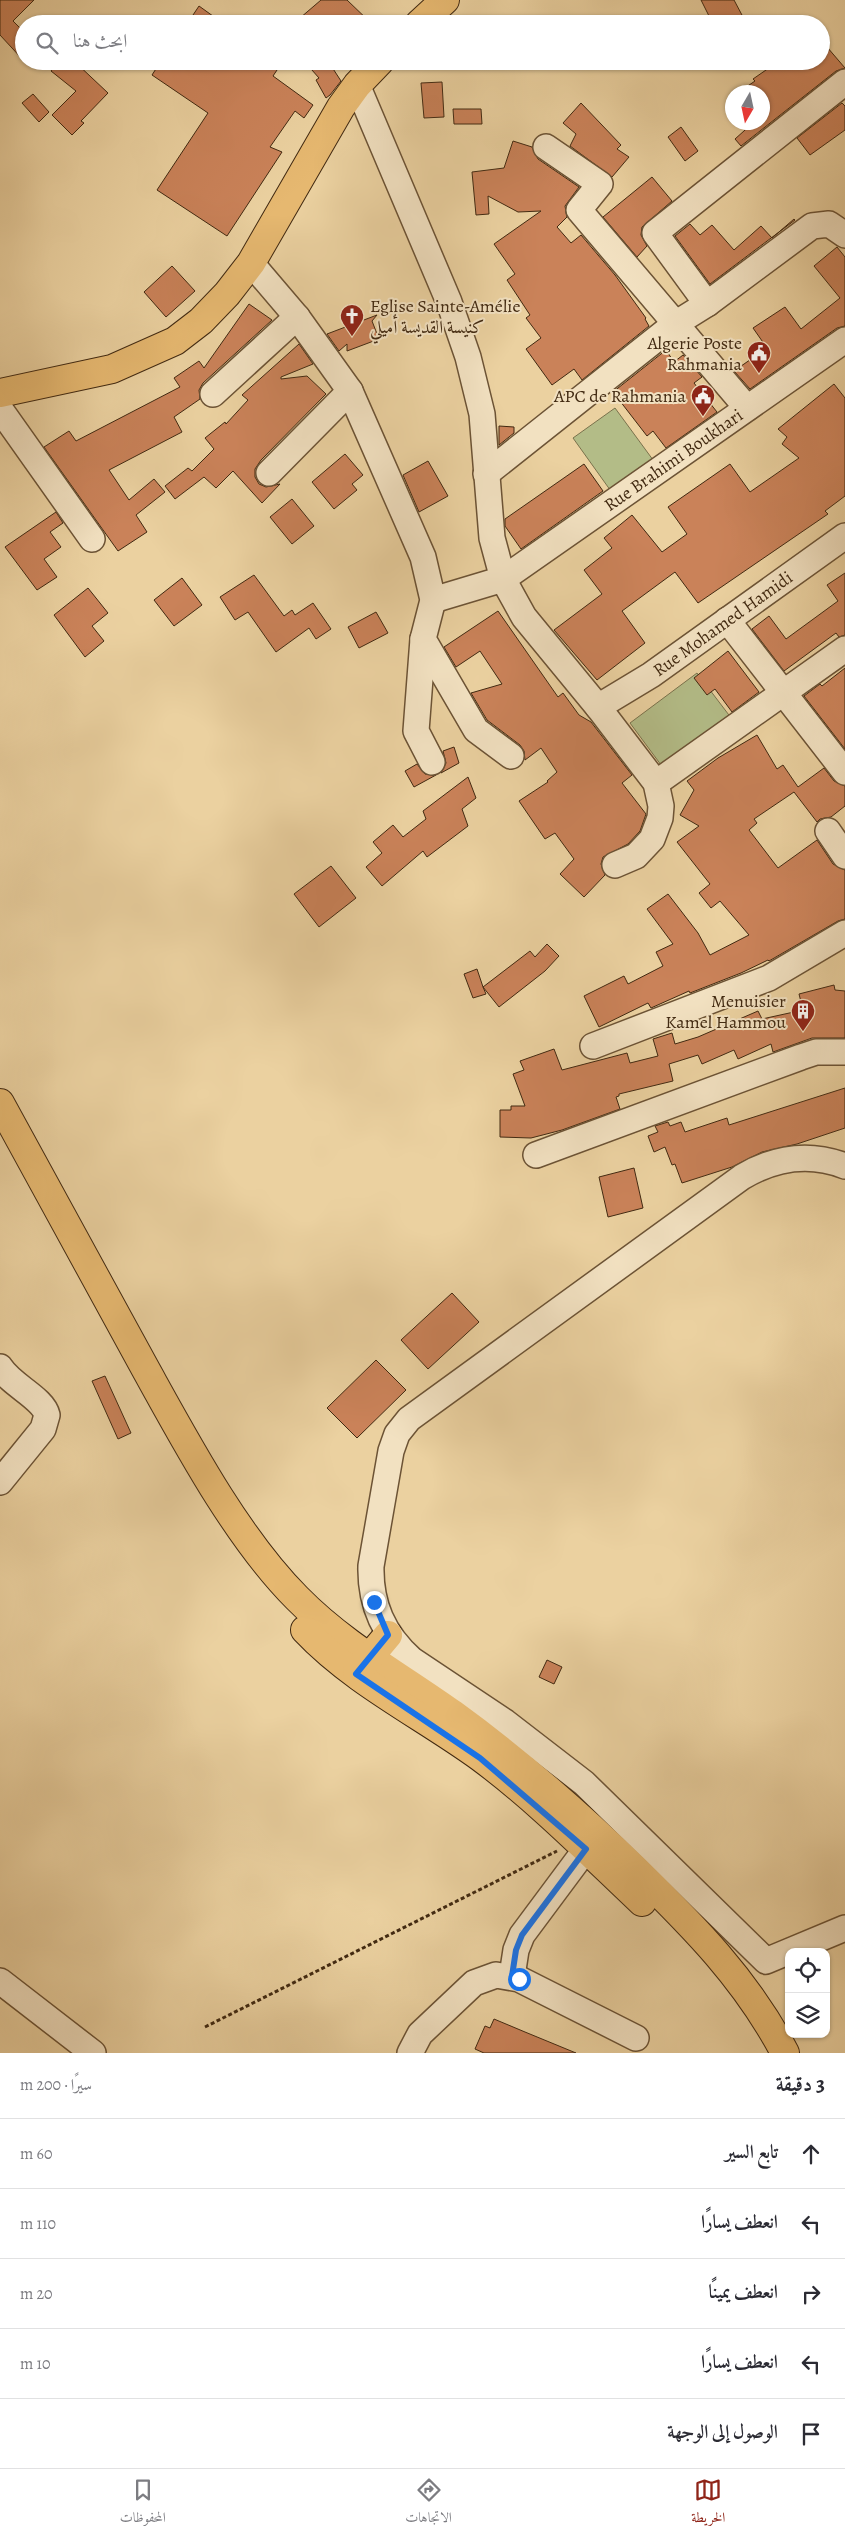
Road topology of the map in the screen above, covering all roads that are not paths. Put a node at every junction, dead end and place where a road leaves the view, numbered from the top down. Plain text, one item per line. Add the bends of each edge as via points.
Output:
1 (445, 0) edge
2 (429, 15) edge
3 (371, 70) edge
4 (845, 82) edge
5 (357, 85) junction
6 (546, 147) dead end
7 (845, 235) edge
8 (251, 263) junction
9 (706, 304) junction
10 (296, 317) junction
11 (675, 324) junction
12 (845, 340) edge
13 (350, 391) junction
14 (0, 392) edge
15 (213, 394) dead end
16 (747, 408) junction
17 (0, 409) edge
18 (269, 473) dead end
19 (486, 474) junction
20 (845, 536) edge
21 (92, 539) dead end
22 (503, 579) junction
23 (433, 600) junction
24 (727, 620) junction
25 (422, 639) junction
26 (845, 649) edge
27 (785, 692) junction
28 (598, 707) junction
29 (511, 756) dead end
30 (432, 762) dead end
31 (845, 772) edge
32 (656, 783) junction
33 (828, 831) dead end
34 (845, 856) edge
35 (615, 865) dead end
36 (845, 933) edge
37 (593, 1046) dead end
38 (845, 1052) edge
39 (0, 1102) edge
40 (0, 1139) edge
41 (536, 1155) dead end
42 (845, 1166) edge
43 (0, 1367) edge
44 (0, 1482) edge
45 (388, 1635) junction
46 (362, 1666) junction
47 (581, 1845) junction
48 (845, 1928) edge
49 (512, 1976) junction
50 (0, 1981) edge
51 (636, 2038) dead end
52 (413, 2052) edge
53 (93, 2053) edge
54 (766, 2053) edge
55 (785, 2053) edge

1 - 2 main road
3 - 5 main road
4 - 9 street via 655,233
5 - 8 main road
5 - 19 street via 459,329 482,414
6 - 11 street via 600,184 579,210
7 - 9 street via 829,224 812,226
8 - 10 street
8 - 14 main road via 221,301 175,341 112,370
9 - 11 street
10 - 13 street
10 - 15 street
11 - 16 street
11 - 19 street
12 - 16 street, Rue Brahimi Boukhari
13 - 18 street
13 - 23 street via 423,557
16 - 22 street, Rue Brahimi Boukhari
17 - 21 street
19 - 22 street via 492,538
20 - 24 street, Rue Mohamed Hamidi
22 - 23 street, Rue Brahimi Boukhari
22 - 28 street via 524,617
23 - 25 street
24 - 27 street
24 - 28 street, Rue Mohamed Hamidi via 651,675
25 - 29 street via 476,730
25 - 30 street via 416,730
26 - 27 street
27 - 31 street
27 - 32 street
28 - 32 street
32 - 35 street via 660,818 652,839 636,856
33 - 34 street
36 - 37 street via 769,978
38 - 41 street via 816,1052 801,1057
39 - 46 main road via 165,1404 214,1486 279,1580
40 - 46 main road via 148,1407 234,1547 313,1639
42 - 45 street via 820,1159 787,1159 742,1177 409,1419 397,1434 390,1452 371,1566 374,1602
43 - 44 street via 16,1386 40,1402 47,1415 43,1429
45 - 46 main road
45 - 48 street via 412,1660 505,1722 584,1783 766,1961
46 - 47 main road via 480,1758
46 - 55 main road via 412,1686 490,1741 599,1834 719,1953 754,2000
47 - 49 street via 522,1935
47 - 54 main road via 705,1964 740,2009
49 - 51 street
49 - 52 street via 488,1976 474,1983 420,2034
50 - 53 street

